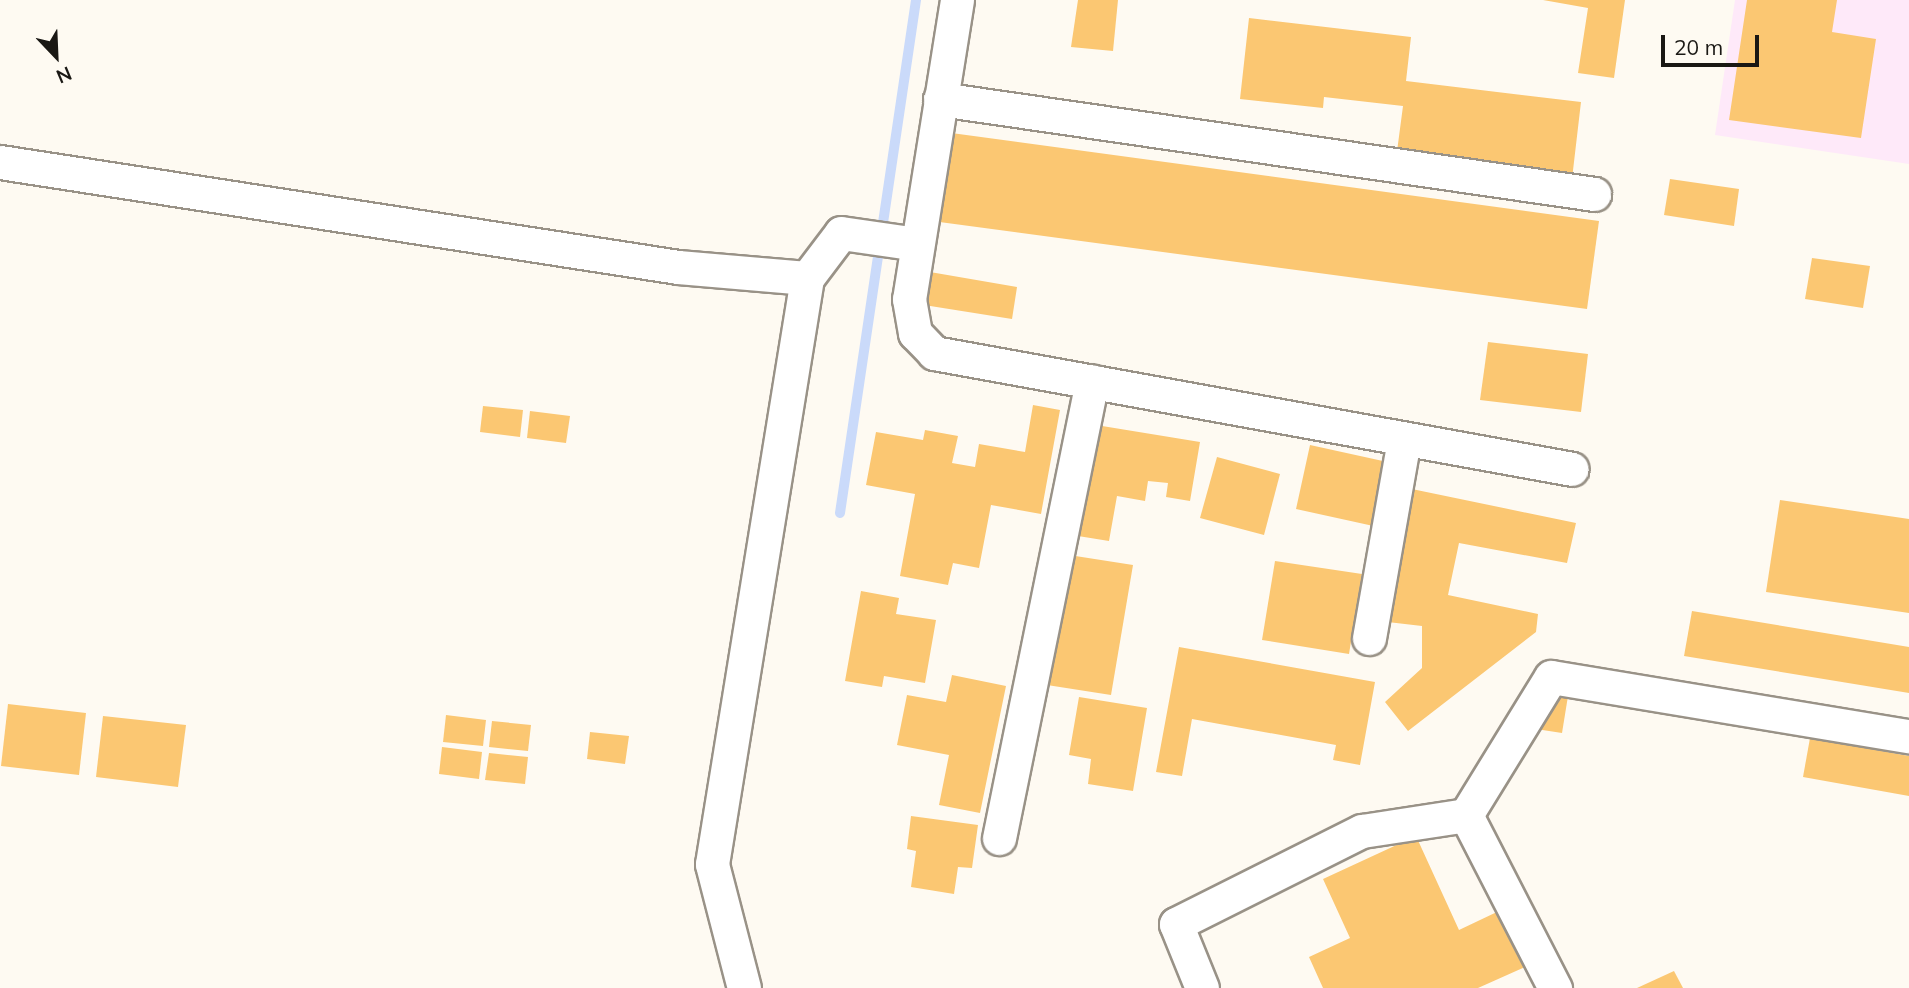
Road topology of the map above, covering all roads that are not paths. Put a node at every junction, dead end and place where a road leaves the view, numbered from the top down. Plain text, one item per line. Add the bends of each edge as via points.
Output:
1 (957, 0) edge
2 (940, 99) junction
3 (0, 162) edge
4 (1594, 194) dead end
5 (917, 244) junction
6 (807, 278) junction
7 (1092, 381) junction
8 (1404, 440) junction
9 (1572, 469) dead end
10 (1369, 638) dead end
11 (1909, 736) edge
12 (1466, 815) junction
13 (999, 838) dead end
14 (744, 988) edge
15 (1202, 988) edge
16 (1555, 988) edge

1 - 2 street
2 - 4 street
2 - 5 street
3 - 6 street via 678,267
5 - 6 street via 841,233
5 - 7 street via 911,317 934,354
6 - 14 street via 712,863
7 - 8 street
7 - 13 street
8 - 9 street
8 - 10 street
11 - 12 street via 1550,677
12 - 15 street via 1362,831 1176,924
12 - 16 street

